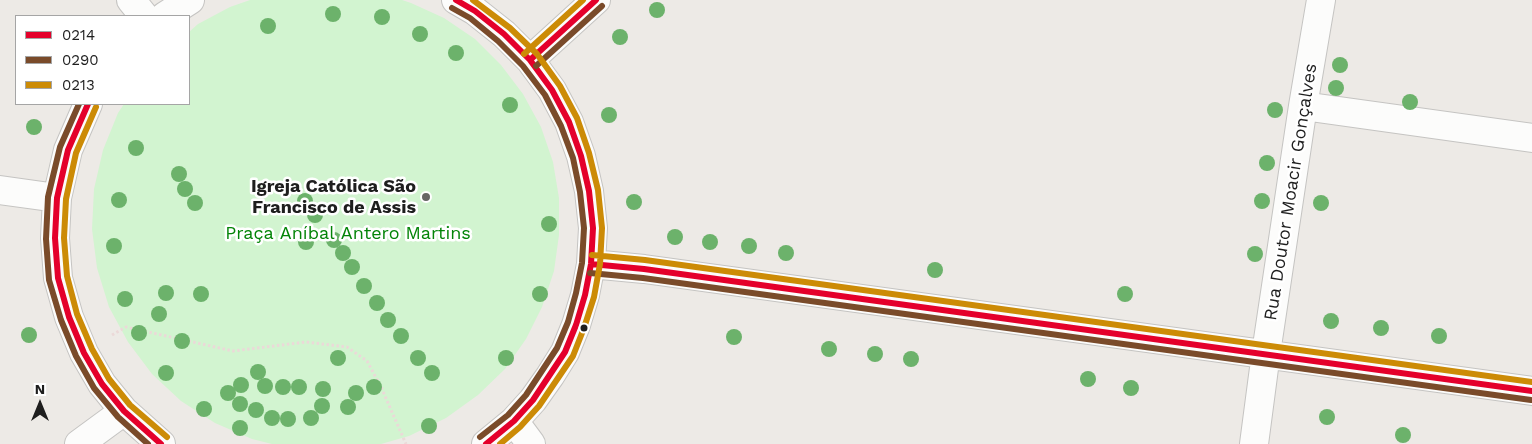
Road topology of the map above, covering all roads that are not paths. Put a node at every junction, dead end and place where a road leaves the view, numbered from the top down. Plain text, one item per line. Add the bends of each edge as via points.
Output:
1 (131, 0) edge
2 (190, 0) edge
3 (456, 0) edge
4 (596, 0) edge
5 (1322, 0) edge
6 (143, 15) edge
7 (167, 15) edge
8 (530, 60) junction
9 (88, 105) edge
10 (1304, 106) junction
11 (1532, 138) edge
12 (0, 190) edge
13 (57, 198) junction
14 (591, 264) junction
15 (1266, 353) junction
16 (1532, 391) edge
17 (124, 411) junction
18 (514, 421) junction
19 (79, 444) edge
20 (161, 444) edge
21 (486, 444) edge
22 (531, 444) edge
23 (1254, 444) edge

1 - 6 street
2 - 7 street
3 - 8 street via 504,34
4 - 8 street
5 - 10 street, Rua Doutor Moacir Gonçalves
8 - 14 street via 552,90 569,122 581,156 590,191
9 - 13 street via 68,150
10 - 11 street
10 - 15 street, Rua Doutor Moacir Gonçalves
12 - 13 street
13 - 17 street via 58,278 69,317 102,384
14 - 15 street
14 - 18 street via 585,295 565,352 533,400
15 - 16 street
15 - 23 street, Rua Doutor Moacir Gonçalves
17 - 19 street
17 - 20 street
18 - 21 street
18 - 22 street

